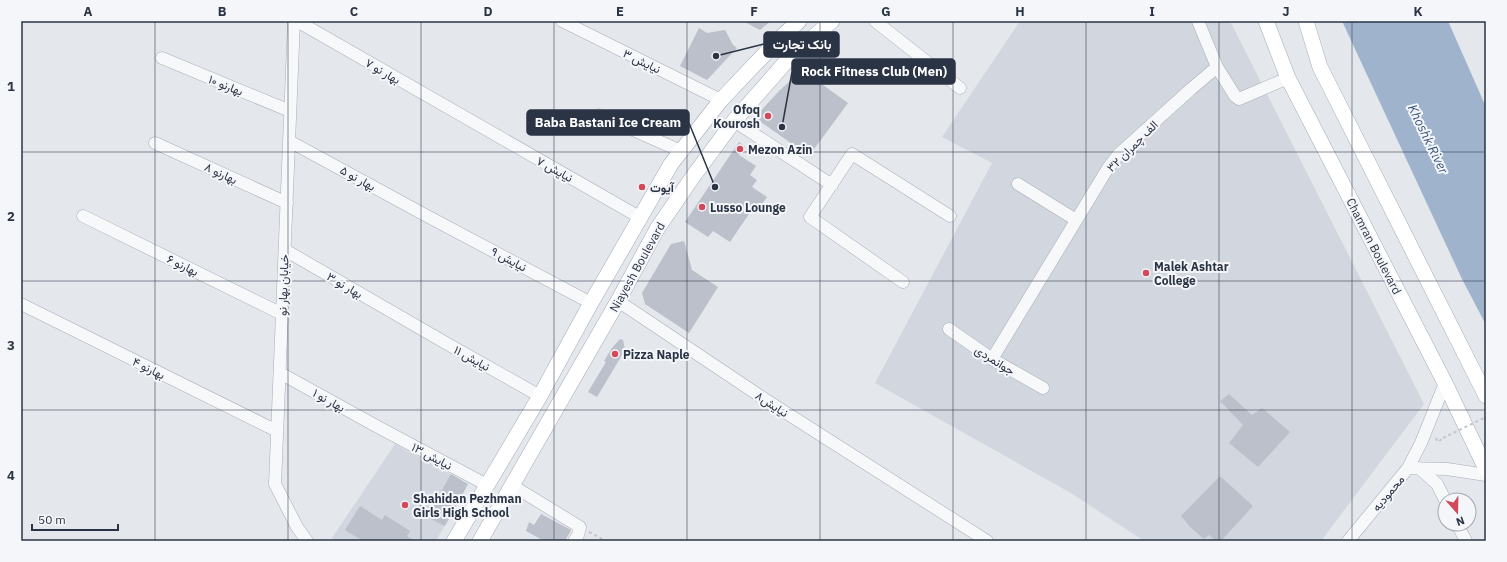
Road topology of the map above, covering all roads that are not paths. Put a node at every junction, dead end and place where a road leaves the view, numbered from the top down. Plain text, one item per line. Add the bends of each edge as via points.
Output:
1 (296, 21) edge
2 (562, 21) edge
3 (799, 21) edge
4 (832, 21) edge
5 (875, 21) edge
6 (1198, 21) edge
7 (1266, 21) edge
8 (1306, 21) edge
9 (162, 58) dead end
10 (1218, 67) junction
11 (1288, 78) junction
12 (960, 88) dead end
13 (721, 100) junction
14 (290, 111) junction
15 (599, 115) dead end
16 (469, 121) joint
17 (734, 121) junction
18 (289, 141) junction
19 (155, 143) dead end
20 (680, 151) junction
21 (1018, 184) dead end
22 (832, 185) junction
23 (287, 204) junction
24 (83, 216) dead end
25 (427, 216) joint
26 (950, 216) dead end
27 (640, 218) junction
28 (1076, 220) junction
29 (285, 250) junction
30 (903, 282) dead end
31 (618, 301) junction
32 (591, 303) junction
33 (21, 304) edge
34 (282, 314) junction
35 (405, 320) joint
36 (949, 329) dead end
37 (992, 359) junction
38 (280, 373) junction
39 (1445, 383) junction
40 (1043, 388) dead end
41 (540, 396) junction
42 (1486, 396) edge
43 (378, 427) joint
44 (277, 431) junction
45 (1414, 468) junction
46 (1486, 469) edge
47 (1486, 475) edge
48 (487, 485) junction
49 (512, 486) junction
50 (1441, 492) edge
51 (1461, 532) edge
52 (307, 541) edge
53 (454, 541) edge
54 (480, 541) edge
55 (574, 541) edge
56 (987, 541) edge
57 (1348, 541) edge
58 (1466, 541) edge

1 - 14 street, خیابان بهار نو
1 - 16 street, ۷ بهار نو
2 - 13 street, نیایش ۳
3 - 13 main road, Niayesh Boulevard
4 - 17 main road, Niayesh Boulevard via 791,56
5 - 12 street
6 - 10 street
7 - 11 main road, Chamran Boulevard
8 - 42 main road via 1320,67
9 - 14 street, ۱۰ بهارنو
10 - 11 street via 1239,99
10 - 28 street, ۳۲ الف چمران via 1190,89 1113,161
11 - 39 main road, Chamran Boulevard
13 - 20 main road, Niayesh Boulevard
14 - 18 street, خیابان بهار نو
15 - 20 street
16 - 27 street, نیایش ۷
17 - 22 street
17 - 31 main road, Niayesh Boulevard via 657,229
18 - 23 street, خیابان بهار نو
18 - 25 street, ۵ بهار نو
19 - 23 street, ۸ بهارنو
20 - 27 main road, Niayesh Boulevard
21 - 28 street
22 - 26 street via 852,154
22 - 30 street via 810,217
23 - 29 street, خیابان بهار نو
24 - 34 street, ۶ بهارنو
25 - 32 street, نیایش ۹
27 - 32 main road, Niayesh Boulevard
28 - 37 street, ۳۲ الف چمران
29 - 34 street, خیابان بهار نو
29 - 35 street, ۳ بهار نو
31 - 49 main road, Niayesh Boulevard
31 - 56 street, نیایش۸ via 766,400
32 - 41 main road, Niayesh Boulevard
33 - 44 street, ۴ بهارنو
34 - 38 street, خیابان بهار نو
35 - 41 street, نیایش ۱۱
36 - 37 street, جوانمردی
37 - 40 street, جوانمردی
38 - 43 street, ۱ بهار نو
38 - 44 street, خیابان بهار نو
39 - 45 street
39 - 46 main road, Chamran Boulevard
41 - 48 main road, Niayesh Boulevard
43 - 48 street, نیایش ۱۳
44 - 52 street, خیابان بهار نو via 275,484
45 - 47 street, محمودیه via 1447,469
45 - 50 street via 1437,484
45 - 57 street, محمودیه
48 - 53 main road, Niayesh Boulevard
49 - 54 main road, Niayesh Boulevard
49 - 55 street via 580,527
51 - 58 street

